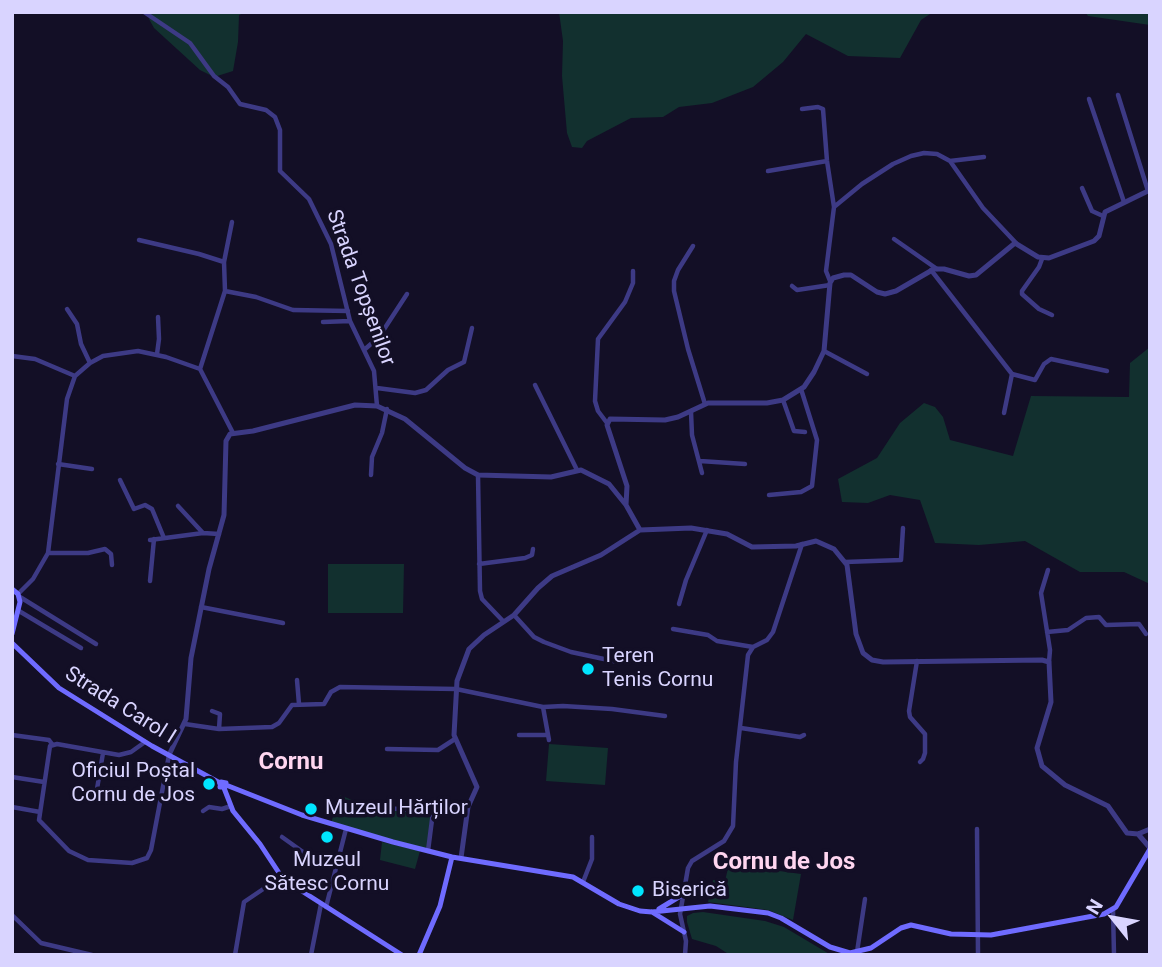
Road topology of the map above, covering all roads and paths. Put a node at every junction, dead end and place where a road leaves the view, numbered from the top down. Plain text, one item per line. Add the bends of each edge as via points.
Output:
1 (144, 12) edge
2 (1118, 95) dead end
3 (1089, 99) dead end
4 (802, 109) dead end
5 (984, 157) dead end
6 (950, 160) junction
7 (827, 161) junction
8 (768, 171) dead end
9 (1082, 188) dead end
10 (1149, 190) edge
11 (1124, 202) junction
12 (834, 207) junction
13 (1103, 216) junction
14 (232, 222) dead end
15 (894, 239) dead end
16 (139, 240) dead end
17 (1016, 243) junction
18 (693, 246) dead end
19 (1042, 259) junction
20 (224, 262) junction
21 (934, 270) junction
22 (633, 271) dead end
23 (830, 283) junction
24 (792, 286) dead end
25 (225, 291) junction
26 (407, 294) dead end
27 (67, 309) dead end
28 (348, 311) junction
29 (1052, 315) dead end
30 (158, 317) dead end
31 (350, 321) junction
32 (323, 322) dead end
33 (472, 328) dead end
34 (363, 350) junction
35 (824, 351) junction
36 (157, 354) junction
37 (12, 356) edge
38 (90, 363) junction
39 (200, 369) junction
40 (1107, 371) dead end
41 (867, 374) dead end
42 (1012, 374) junction
43 (75, 376) junction
44 (535, 384) dead end
45 (377, 388) junction
46 (801, 389) junction
47 (783, 400) junction
48 (705, 404) junction
49 (377, 406) junction
50 (387, 409) junction
51 (691, 412) junction
52 (1004, 413) dead end
53 (607, 423) junction
54 (805, 432) dead end
55 (233, 433) junction
56 (700, 461) junction
57 (58, 464) junction
58 (745, 464) dead end
59 (92, 469) dead end
60 (577, 470) junction
61 (702, 473) dead end
62 (371, 475) dead end
63 (478, 475) junction
64 (120, 480) dead end
65 (769, 495) dead end
66 (626, 505) junction
67 (178, 506) dead end
68 (902, 528) dead end
69 (707, 529) junction
70 (640, 530) junction
71 (203, 533) junction
72 (219, 534) junction
73 (164, 538) junction
74 (802, 544) junction
75 (534, 549) dead end
76 (48, 553) junction
77 (845, 562) junction
78 (479, 564) junction
79 (113, 565) dead end
80 (1048, 570) dead end
81 (150, 581) dead end
82 (12, 589) edge
83 (19, 596) junction
84 (679, 604) dead end
85 (200, 607) junction
86 (19, 611) junction
87 (514, 615) junction
88 (503, 621) junction
89 (282, 622) dead end
90 (673, 629) dead end
91 (1047, 632) junction
92 (12, 634) edge
93 (1146, 634) dead end
94 (12, 643) edge
95 (96, 644) dead end
96 (81, 648) dead end
97 (753, 648) junction
98 (917, 661) junction
99 (618, 662) dead end
100 (1049, 662) junction
101 (297, 680) dead end
102 (456, 689) junction
103 (299, 704) junction
104 (543, 707) junction
105 (212, 711) dead end
106 (665, 716) dead end
107 (185, 724) junction
108 (741, 728) junction
109 (219, 729) junction
110 (12, 735) edge
111 (519, 735) dead end
112 (804, 735) dead end
113 (455, 739) junction
114 (145, 742) junction
115 (52, 744) junction
116 (387, 749) dead end
117 (103, 753) junction
118 (169, 755) junction
119 (920, 762) dead end
120 (12, 777) edge
121 (44, 782) junction
122 (224, 785) junction
123 (97, 789) dead end
124 (231, 806) junction
125 (12, 807) edge
126 (387, 808) dead end
127 (203, 811) dead end
128 (40, 812) junction
129 (977, 829) dead end
130 (346, 830) junction
131 (1150, 830) edge
132 (1138, 834) junction
133 (282, 837) dead end
134 (592, 837) dead end
135 (1150, 848) edge
136 (428, 851) junction
137 (452, 857) junction
138 (460, 858) junction
139 (338, 863) junction
140 (281, 877) junction
141 (583, 882) junction
142 (682, 895) junction
143 (865, 899) dead end
144 (324, 906) junction
145 (680, 909) junction
146 (1114, 909) junction
147 (652, 912) junction
148 (12, 915) edge
149 (684, 932) junction
150 (978, 936) junction
151 (857, 952) junction
152 (80, 953) edge
153 (92, 955) edge
154 (236, 955) edge
155 (311, 955) edge
156 (402, 955) edge
157 (419, 955) edge
158 (685, 955) edge
159 (978, 955) edge
160 (1114, 955) edge

1 - 28 street, Strada Topșenilor via 190,43 240,104 275,117 280,130 280,172 314,206 338,265
2 - 10 street
3 - 11 street
4 - 7 street via 824,109
5 - 6 street
6 - 12 street via 933,153 911,156
6 - 17 street
7 - 8 street
7 - 12 street
9 - 13 street via 1092,211
10 - 11 street
11 - 13 street
12 - 23 street via 826,271
13 - 19 street via 1094,241
14 - 20 street
15 - 21 street via 932,263
16 - 20 street
17 - 19 street
17 - 21 street via 973,276
18 - 48 street via 678,270 674,291
19 - 29 street via 1022,294
20 - 25 street
21 - 23 street via 885,294 851,275
21 - 42 street
22 - 53 street via 625,302 597,339 595,401
23 - 24 street via 797,290
23 - 35 street
25 - 28 street via 293,310
25 - 39 street
26 - 34 street via 379,337
27 - 38 street via 78,324
28 - 31 street, Strada Topșenilor
30 - 36 street
31 - 32 street
31 - 34 street, Strada Topșenilor
33 - 45 street via 464,362 426,390
34 - 45 street, Strada Topșenilor
35 - 41 street
35 - 46 street
36 - 38 street via 128,352
36 - 39 street
37 - 43 street via 35,359
38 - 43 street
39 - 55 street
40 - 42 street via 1051,359 1035,380
42 - 52 street
43 - 57 street
44 - 60 street
45 - 49 street, Strada Topșenilor
46 - 47 street
46 - 65 street via 817,440 812,486 801,492
47 - 48 street
47 - 54 street via 794,431
48 - 51 street
49 - 50 street
49 - 55 street via 355,405
50 - 62 street
50 - 63 street
51 - 53 street via 664,420 616,418
51 - 56 street
53 - 66 street via 627,486
55 - 72 street via 227,439 226,504
56 - 58 street
56 - 61 street
57 - 59 street
57 - 76 street
60 - 63 street via 551,477
60 - 66 street via 609,484
63 - 78 street
64 - 73 street via 134,509 145,505 152,509
66 - 70 street
67 - 71 street
68 - 77 street via 901,560
69 - 70 street
69 - 74 street via 752,547
69 - 84 street
70 - 87 street via 601,555 547,579
71 - 72 street
71 - 73 street
72 - 85 street
73 - 81 street via 152,539
74 - 77 street via 824,544
74 - 97 street via 773,632
75 - 78 street via 525,558
76 - 79 street via 109,550
76 - 83 street
77 - 98 street via 853,623 863,653 878,661
78 - 88 street via 481,596
80 - 91 street via 1041,593
82 - 83 main road
83 - 86 main road
83 - 95 street
85 - 89 street
85 - 107 street
86 - 92 main road
86 - 96 street
87 - 88 street
87 - 99 street via 544,642
88 - 102 street via 470,649
90 - 97 street
91 - 93 street via 1068,630 1086,618 1098,617 1106,625 1139,625
91 - 100 street
94 - 114 main road, Strada Carol I via 59,688
97 - 108 street via 746,661
98 - 100 street
98 - 119 street via 909,711 925,734
100 - 132 street via 1051,702 1038,741 1039,761 1057,780 1108,806 1127,833
101 - 103 street
102 - 103 street via 340,687 324,704
102 - 104 street
102 - 113 street
103 - 109 street via 292,705 272,727
104 - 106 street
104 - 111 street via 549,738
105 - 109 street via 220,714
107 - 109 street
107 - 118 street
108 - 112 street
108 - 142 street via 733,826 724,841 690,864
110 - 115 street
113 - 116 street via 438,750
113 - 138 street via 477,785 468,807
114 - 117 street via 131,752
114 - 118 main road, Strada Carol I
115 - 117 street
115 - 121 street
117 - 123 street
118 - 122 main road, Strada Carol I
118 - 128 street via 151,850 141,862 79,857 42,825
120 - 121 street
121 - 128 street
122 - 124 main road
122 - 130 main road, Strada Carol I
124 - 127 street
124 - 140 main road
125 - 128 street
126 - 136 street via 433,812
129 - 150 street
130 - 136 main road, Strada Carol I
130 - 139 street
131 - 132 street
132 - 135 street
133 - 139 street via 303,852
134 - 141 street via 592,859
135 - 146 main road
136 - 137 main road, Strada Carol I
137 - 138 main road
137 - 157 main road via 440,906
138 - 141 main road
139 - 144 street
140 - 144 main road
140 - 154 street via 244,902
141 - 147 main road via 625,906
142 - 145 street
142 - 147 main road
143 - 151 street
144 - 155 street
144 - 156 main road
145 - 147 main road
145 - 149 street
145 - 151 main road via 715,906 768,913 837,950
146 - 150 main road
146 - 160 street
147 - 149 main road
148 - 152 street via 41,943
149 - 158 street
150 - 151 main road via 911,925
150 - 159 street
152 - 153 street

